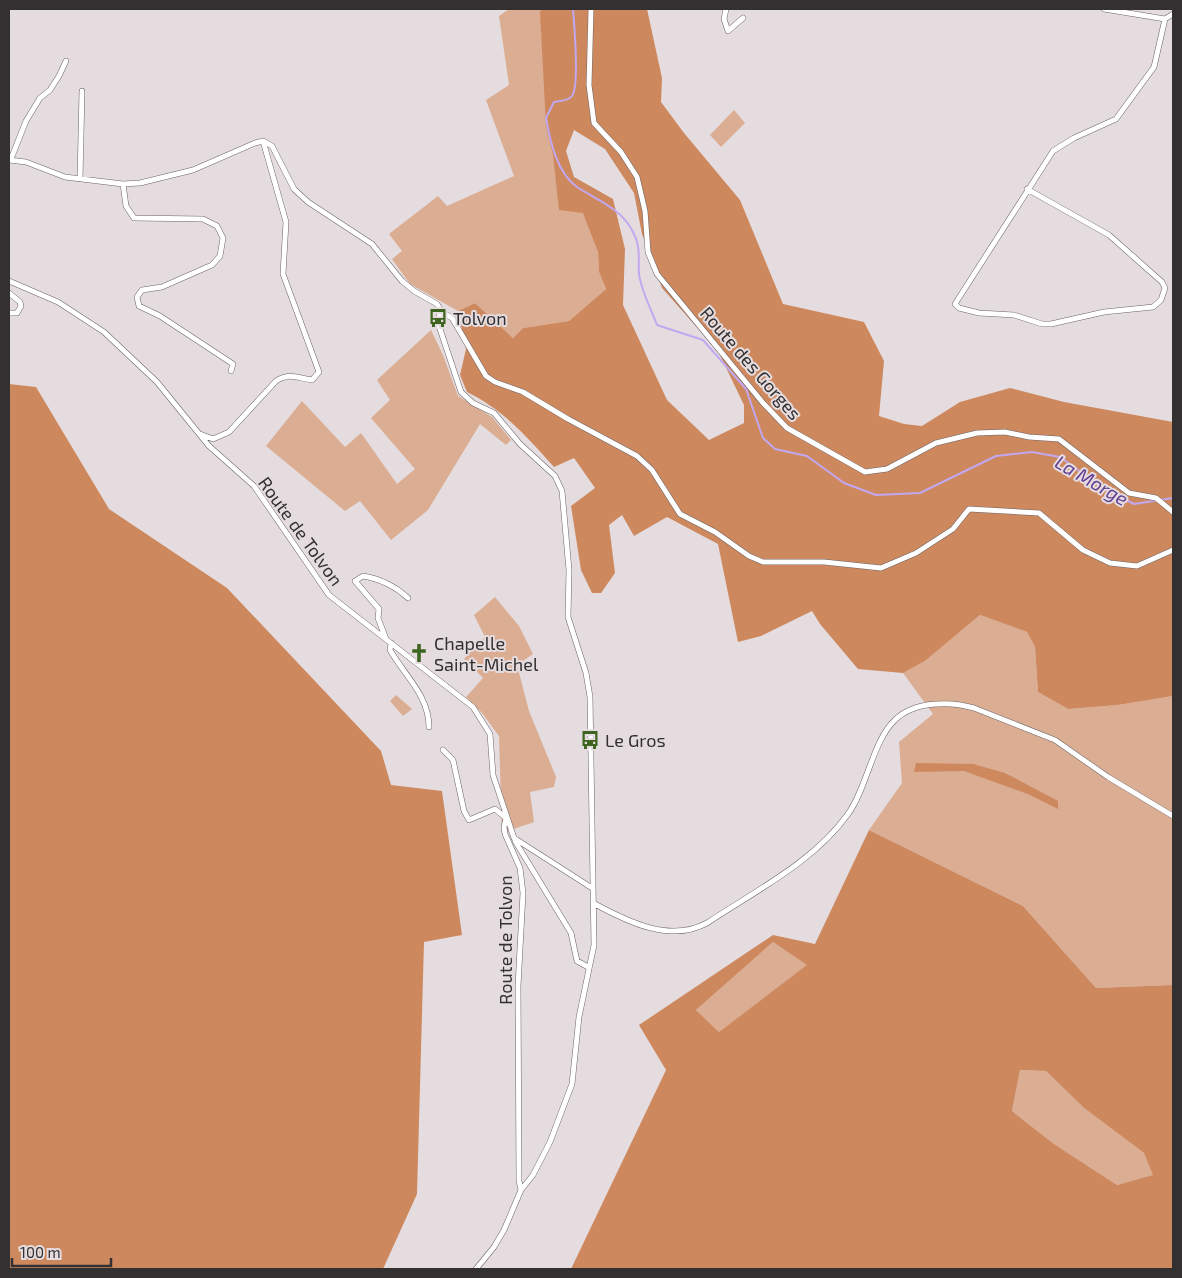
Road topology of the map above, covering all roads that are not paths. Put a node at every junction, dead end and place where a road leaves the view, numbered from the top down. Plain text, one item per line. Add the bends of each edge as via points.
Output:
1 (591, 9) edge
2 (726, 9) edge
3 (1104, 9) edge
4 (1173, 14) edge
5 (743, 18) dead end
6 (1165, 18) junction
7 (66, 61) dead end
8 (82, 91) dead end
9 (263, 141) junction
10 (10, 159) edge
11 (80, 179) junction
12 (123, 184) junction
13 (1028, 189) junction
14 (9, 281) edge
15 (9, 293) edge
16 (442, 312) junction
17 (9, 313) edge
18 (231, 371) dead end
19 (196, 432) junction
20 (1173, 512) edge
21 (1173, 550) edge
22 (408, 598) dead end
23 (386, 639) junction
24 (391, 643) junction
25 (428, 727) dead end
26 (442, 750) dead end
27 (1173, 816) edge
28 (506, 818) junction
29 (514, 838) junction
30 (592, 888) junction
31 (593, 903) junction
32 (588, 967) junction
33 (521, 1190) junction
34 (476, 1269) edge

1 - 20 street, Route des Gorges via 589,85 594,123 621,152 637,177 645,211 648,252 657,274 787,428 866,472 887,469 936,443 977,433 1005,432 1059,439 1129,492 1156,498
2 - 5 street via 724,19 728,31
3 - 6 street
4 - 6 street
6 - 13 street via 1154,67 1116,119 1054,151
7 - 10 street via 50,90 40,98 26,121
8 - 11 street
9 - 12 street via 193,170
9 - 16 street via 272,146 294,189 308,202 372,244 402,281 436,304
9 - 19 street via 286,222 283,274 319,372 312,380 285,375 229,432 214,439
10 - 11 street
11 - 12 street
12 - 18 street via 126,206 134,218 203,219 217,226 223,238 220,256 212,265 162,287 142,290 137,302 143,309 160,316 233,364
13 - 13 street via 955,302 956,307 979,314 1014,315 1046,325 1104,312 1150,308 1161,300 1165,288 1162,282 1109,234
14 - 19 street, Route de Tolvon via 58,302 104,332 154,378
15 - 17 street via 21,306 17,312
16 - 21 street via 452,318 486,376 523,392 637,456 652,470 680,514 763,562 824,562 881,568 916,553 953,529 969,510 1039,512 1082,550 1110,563 1137,566
16 - 30 street via 438,323 461,392 473,403 494,413 520,444 555,476 562,491 569,570 568,617 586,673 590,697
19 - 23 street, Route de Tolvon via 254,486 329,595
22 - 23 street via 398,588 383,581 363,576 355,581 379,608 378,618
23 - 24 street, Route de Tolvon
24 - 25 street via 390,650 425,704 429,714
24 - 28 street, Route de Tolvon via 472,706 485,723 492,746 493,775
26 - 28 street via 453,760 464,811 469,820 495,810
27 - 31 street via 1055,740 974,708 936,704 904,713 888,728 855,804 825,839 794,865 708,923 696,929 666,932 644,926
28 - 29 street
28 - 33 street, Route de Tolvon via 505,834 520,868 523,893 518,986
29 - 30 street
29 - 32 street via 571,933 577,961
30 - 31 street
31 - 32 street via 594,945
32 - 33 street via 569,1092 550,1142 533,1175
33 - 34 street, Route de Tolvon via 504,1230

